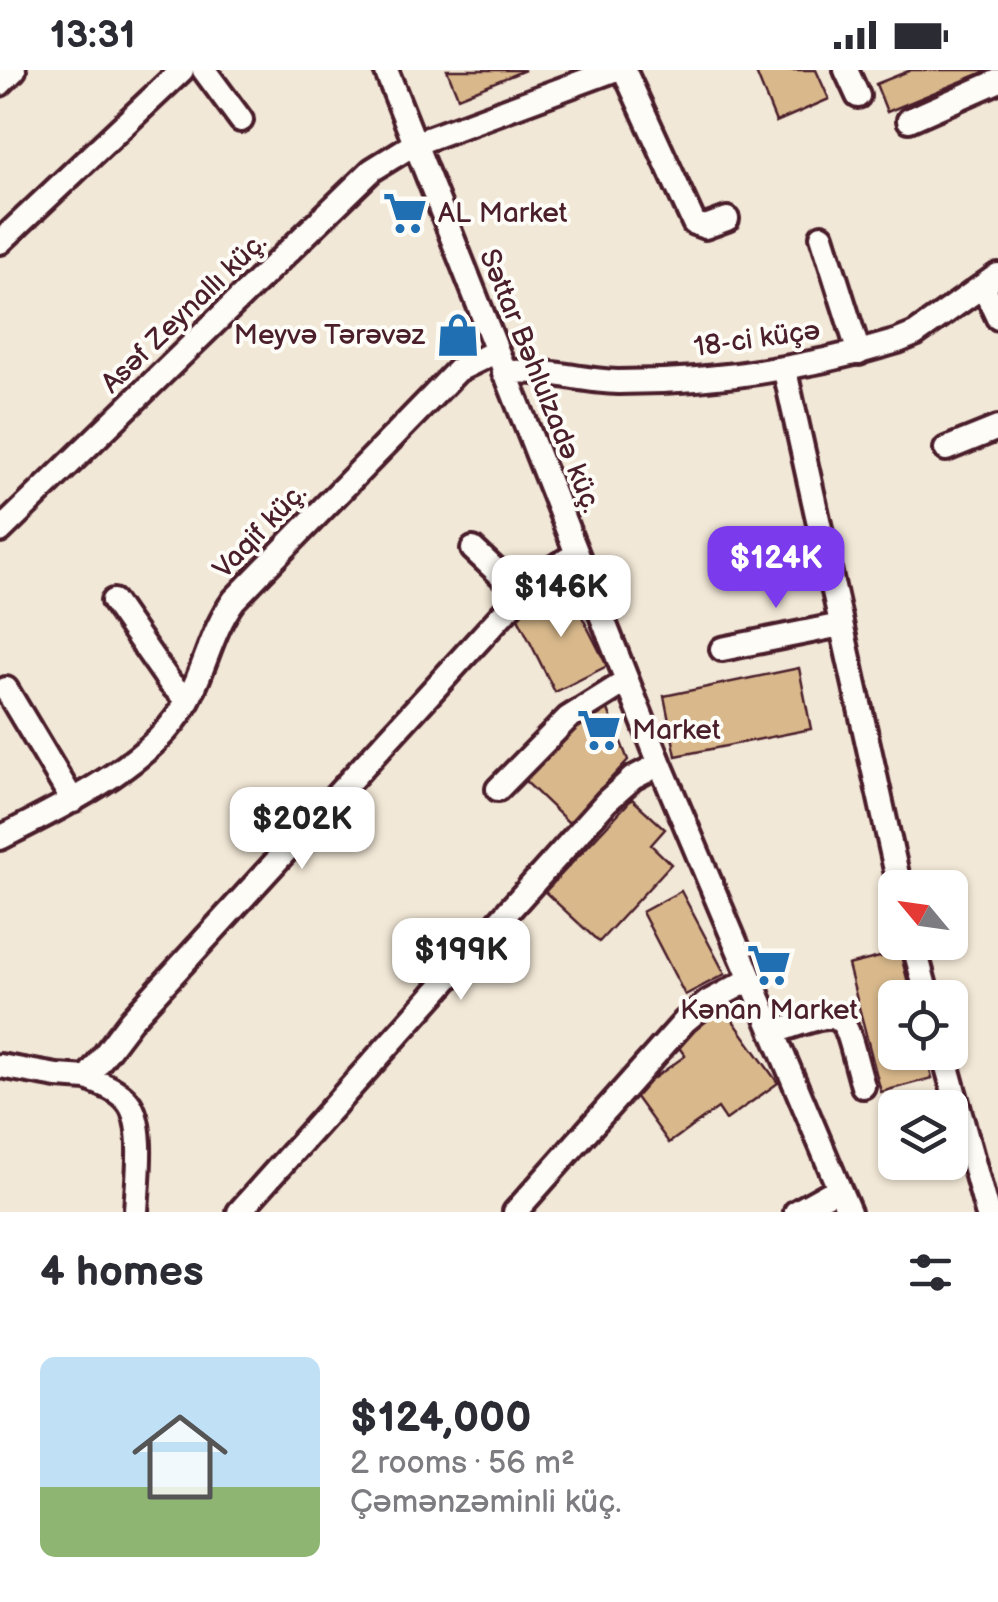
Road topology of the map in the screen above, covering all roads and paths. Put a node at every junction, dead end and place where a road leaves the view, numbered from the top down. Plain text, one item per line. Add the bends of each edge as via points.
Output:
1 (14, 70) edge
2 (182, 70) edge
3 (204, 70) edge
4 (386, 70) edge
5 (614, 70) edge
6 (624, 70) edge
7 (846, 70) edge
8 (998, 81) edge
9 (0, 84) edge
10 (858, 96) dead end
11 (241, 120) dead end
12 (909, 120) dead end
13 (414, 144) junction
14 (727, 219) dead end
15 (822, 236) dead end
16 (0, 242) edge
17 (990, 280) edge
18 (998, 318) edge
19 (859, 354) junction
20 (499, 363) junction
21 (785, 371) junction
22 (998, 428) edge
23 (946, 449) dead end
24 (0, 532) edge
25 (473, 549) dead end
26 (577, 554) junction
27 (521, 594) junction
28 (112, 601) dead end
29 (841, 625) junction
30 (722, 649) dead end
31 (627, 681) junction
32 (6, 689) dead end
33 (188, 700) junction
34 (660, 764) junction
35 (498, 789) dead end
36 (72, 801) junction
37 (0, 838) edge
38 (896, 870) edge
39 (751, 979) junction
40 (774, 1032) junction
41 (0, 1066) edge
42 (948, 1070) edge
43 (86, 1078) junction
44 (863, 1086) dead end
45 (839, 1188) junction
46 (136, 1212) edge
47 (239, 1212) edge
48 (515, 1212) edge
49 (796, 1212) edge
50 (848, 1212) edge
51 (986, 1212) edge

1 - 9 street
2 - 16 street
3 - 11 street
4 - 13 street, Səttar Bəhlulzadə küç.
5 - 13 street, Asəf Zeynallı küç.
6 - 14 street via 694,223 705,228
7 - 10 street
8 - 12 street
13 - 20 street, Səttar Bəhlulzadə küç.
13 - 24 street, Asəf Zeynallı küç. via 372,170
15 - 19 street
17 - 18 street
17 - 19 street, 18-ci küçə via 915,334
19 - 21 street, 18-ci küçə
20 - 21 street, 18-ci küçə via 620,382
20 - 26 street, Səttar Bəhlulzadə küç.
20 - 33 street, Vaqif küç. via 458,370 234,600
21 - 29 street
22 - 23 street
25 - 27 street
26 - 27 street
26 - 31 street, Səttar Bəhlulzadə küç.
27 - 43 street via 131,1020
28 - 33 street
29 - 30 street
29 - 38 street
31 - 34 street, Səttar Bəhlulzadə küç.
31 - 35 street via 568,718
32 - 36 street
33 - 36 street, Vaqif küç. via 145,750
34 - 39 street, Səttar Bəhlulzadə küç.
34 - 47 street via 607,801
36 - 37 street, Vaqif küç.
39 - 40 street, Səttar Bəhlulzadə küç.
39 - 48 street via 685,1020
40 - 44 street via 826,1014 837,1017 845,1024
40 - 45 street, Səttar Bəhlulzadə küç.
41 - 43 street
42 - 51 street
43 - 46 street via 118,1092 136,1118
45 - 49 street
45 - 50 street, Səttar Bəhlulzadə küç.

